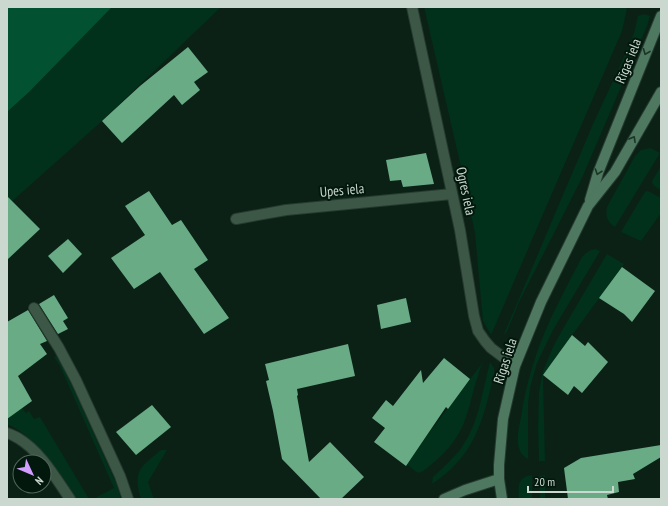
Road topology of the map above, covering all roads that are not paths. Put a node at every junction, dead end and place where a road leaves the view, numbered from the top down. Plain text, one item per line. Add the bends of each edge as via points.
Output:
1 (412, 7) edge
2 (661, 16) edge
3 (661, 92) edge
4 (452, 194) junction
5 (588, 206) junction
6 (236, 219) dead end
7 (34, 308) dead end
8 (516, 366) junction
9 (7, 433) edge
10 (499, 479) junction
11 (70, 499) edge
12 (128, 499) edge
13 (444, 499) edge
14 (502, 499) edge

1 - 4 street, Ogres iela
2 -> 5 main road, Rīgas iela via 598,173
5 -> 3 main road, Rīgas iela via 615,172
4 - 6 street, Upes iela via 286,210
4 - 8 street, Ogres iela via 478,331 491,348
5 - 8 main road, Rīgas iela via 541,302
7 - 12 street via 76,380
8 - 10 main road, Rīgas iela via 503,419
9 - 11 street via 24,442 40,457
10 - 13 main road
10 - 14 main road, Rīgas iela

